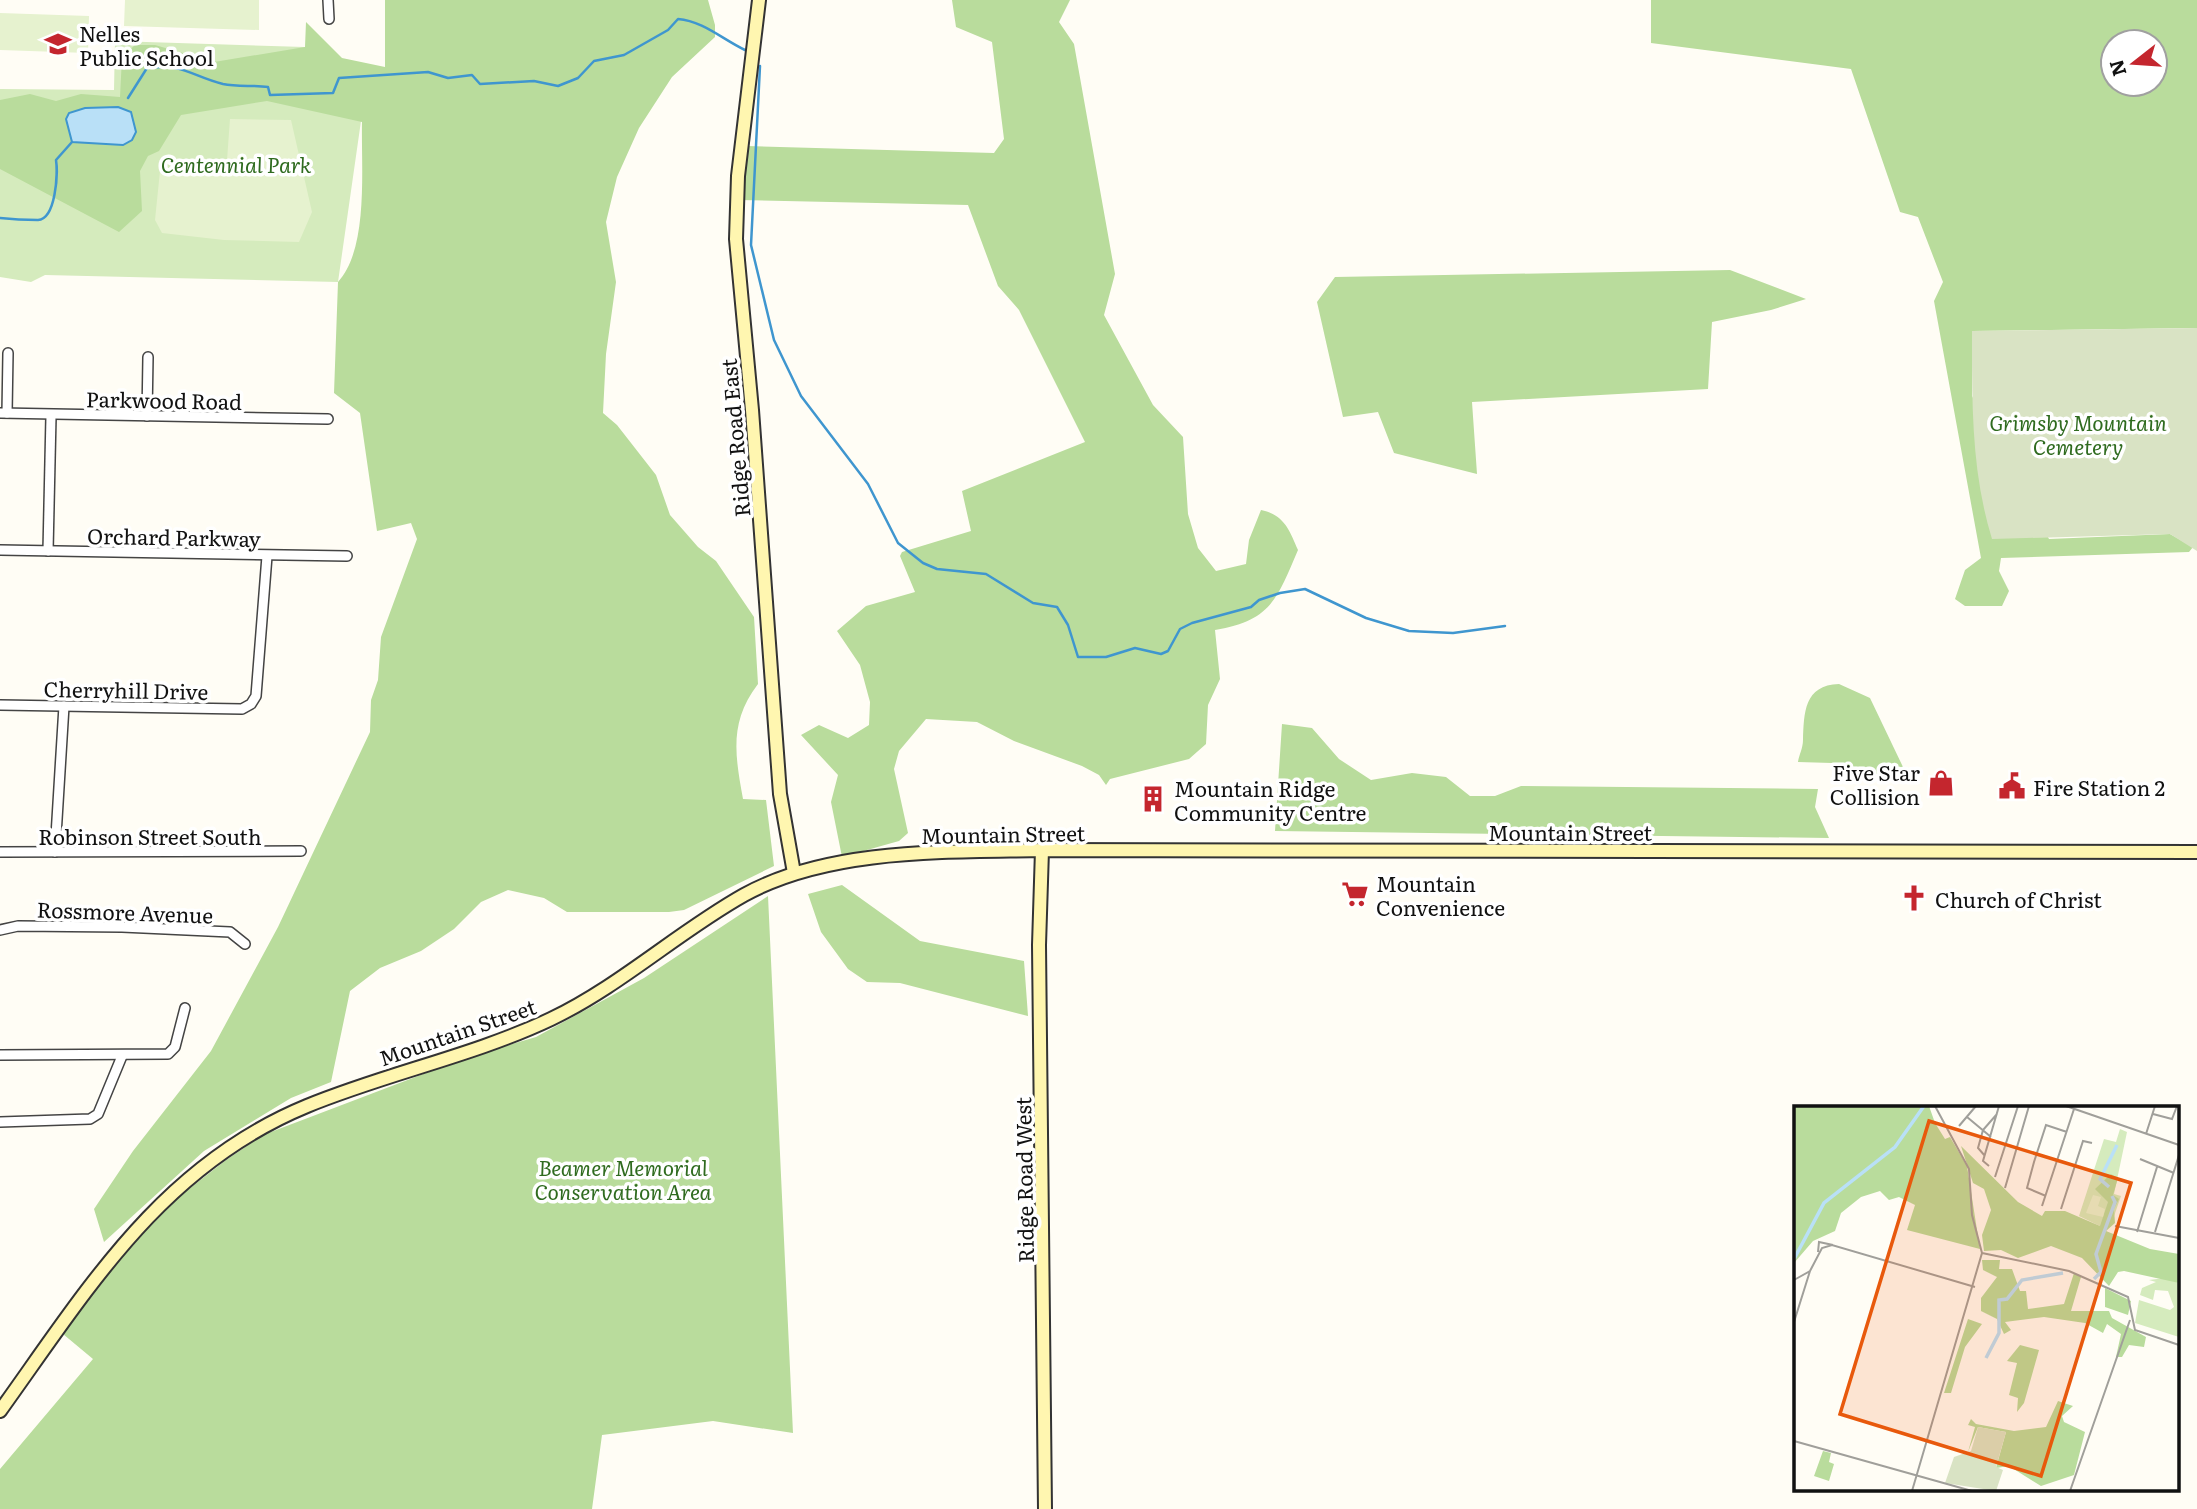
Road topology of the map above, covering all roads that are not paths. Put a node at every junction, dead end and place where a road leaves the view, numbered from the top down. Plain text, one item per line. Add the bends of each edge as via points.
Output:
1 (328, 0) edge
2 (759, 0) edge
3 (329, 19) dead end
4 (8, 353) dead end
5 (148, 356) dead end
6 (3, 413) edge
7 (147, 415) junction
8 (51, 416) junction
9 (328, 419) dead end
10 (0, 550) edge
11 (48, 551) junction
12 (268, 556) junction
13 (347, 556) dead end
14 (0, 705) edge
15 (64, 706) junction
16 (1042, 850) junction
17 (301, 851) dead end
18 (0, 852) edge
19 (55, 852) junction
20 (2197, 852) edge
21 (794, 873) junction
22 (0, 930) edge
23 (245, 944) dead end
24 (185, 1008) dead end
25 (0, 1055) edge
26 (122, 1056) junction
27 (0, 1122) edge
28 (0, 1411) edge
29 (1045, 1509) edge

1 - 3 street
2 - 21 main road, Ridge Road East via 738,176 736,239 780,794
4 - 6 street
5 - 7 street
6 - 8 street, Parkwood Road
7 - 8 street, Parkwood Road
7 - 9 street, Parkwood Road
8 - 11 street
10 - 11 street, Orchard Parkway
11 - 12 street, Orchard Parkway
12 - 13 street, Orchard Parkway
12 - 15 street, Cherryhill Drive via 256,696 251,704 242,709
14 - 15 street, Cherryhill Drive
15 - 19 street
16 - 20 main road, Mountain Street
16 - 21 main road, Mountain Street via 909,854
16 - 29 main road, Ridge Road West
17 - 19 street, Robinson Street South
18 - 19 street, Robinson Street South
21 - 28 main road, Mountain Street via 746,894 554,1017 467,1052 303,1107 245,1138 159,1204 121,1243
22 - 23 street, Rossmore Avenue via 122,926 230,932
24 - 26 street via 175,1047 168,1054
25 - 26 street
26 - 27 street via 98,1114 90,1119

